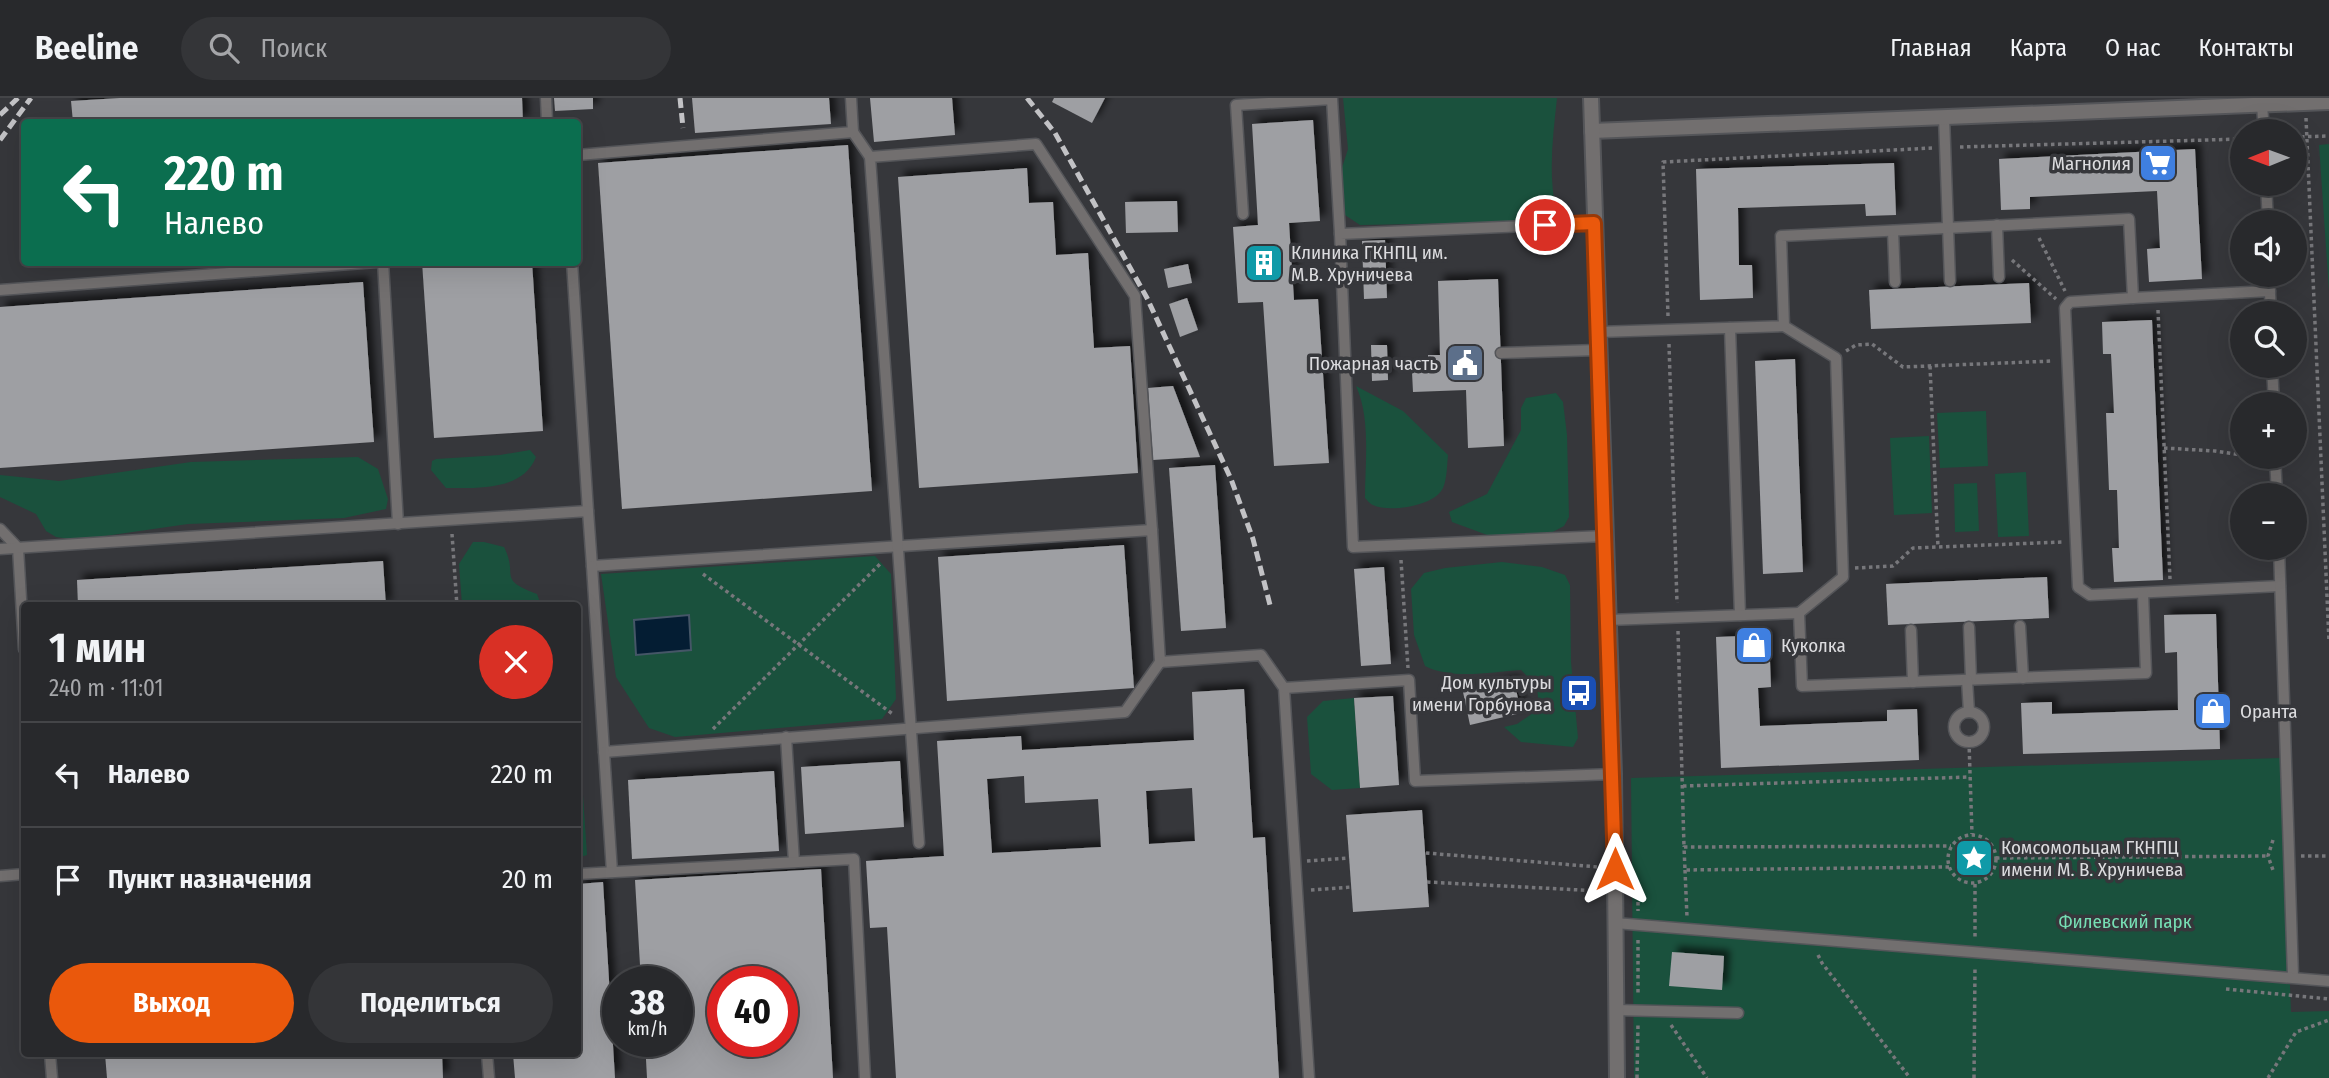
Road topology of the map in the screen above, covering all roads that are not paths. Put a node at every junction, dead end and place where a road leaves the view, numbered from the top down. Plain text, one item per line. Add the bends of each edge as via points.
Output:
1 (546, 98) edge
2 (851, 98) edge
3 (1591, 98) edge
4 (2287, 101) edge
5 (2329, 102) edge
6 (2177, 103) edge
7 (2262, 105) junction
8 (1944, 117) junction
9 (547, 119) edge
10 (2263, 119) edge
11 (1592, 131) junction
12 (853, 132) junction
13 (581, 155) edge
14 (870, 157) junction
15 (1242, 214) dead end
16 (1594, 223) junction
17 (1997, 225) junction
18 (1948, 228) junction
19 (1893, 231) junction
20 (1340, 234) junction
21 (323, 266) edge
22 (383, 266) edge
23 (572, 266) edge
24 (1999, 277) dead end
25 (1950, 281) dead end
26 (1895, 282) dead end
27 (2270, 287) edge
28 (0, 290) edge
29 (2270, 292) junction
30 (2133, 298) junction
31 (2270, 301) edge
32 (1784, 326) junction
33 (1730, 328) junction
34 (1598, 332) junction
35 (1598, 350) junction
36 (1501, 353) dead end
37 (588, 512) junction
38 (398, 524) junction
39 (0, 528) edge
40 (1152, 530) junction
41 (1605, 536) junction
42 (899, 546) junction
43 (18, 548) junction
44 (0, 549) edge
45 (2279, 560) edge
46 (592, 566) junction
47 (2280, 586) junction
48 (2143, 593) junction
49 (21, 602) edge
50 (1799, 613) junction
51 (1740, 615) junction
52 (1608, 620) junction
53 (2020, 626) dead end
54 (1969, 628) dead end
55 (1911, 630) dead end
56 (1160, 662) junction
57 (2023, 678) junction
58 (1969, 680) junction
59 (1913, 682) junction
60 (1284, 688) junction
61 (1969, 712) junction
62 (911, 727) junction
63 (786, 737) junction
64 (604, 752) junction
65 (1614, 774) junction
66 (919, 843) dead end
67 (794, 862) junction
68 (612, 872) junction
69 (21, 874) edge
70 (581, 874) edge
71 (0, 876) edge
72 (1615, 923) junction
73 (2293, 976) junction
74 (2329, 981) edge
75 (1615, 1010) junction
76 (1738, 1013) dead end
77 (50, 1057) edge
78 (487, 1057) edge
79 (52, 1078) edge
80 (489, 1078) edge
81 (865, 1078) edge
82 (1309, 1078) edge
83 (1617, 1078) edge

1 - 9 lane
2 - 12 lane
3 - 11 street
4 - 5 street
4 - 7 street
6 - 7 street
6 - 8 street
7 - 10 lane
8 - 11 street
8 - 18 lane
11 - 16 street
12 - 13 lane
12 - 14 lane
14 - 40 lane via 1036,144 1135,296
14 - 42 lane
15 - 20 lane via 1236,105 1332,99
16 - 20 lane
16 - 34 street
17 - 18 lane
17 - 24 lane
17 - 30 lane via 2129,219
18 - 19 lane
18 - 25 lane
19 - 26 lane
19 - 32 lane via 1781,236
20 - 41 lane via 1353,547
21 - 28 lane
22 - 38 lane
23 - 37 lane
27 - 29 lane
29 - 30 lane
29 - 31 lane
30 - 48 lane via 2068,305 2068,360 2078,587 2090,595
32 - 33 lane
32 - 50 lane via 1836,358 1843,576
33 - 34 lane
33 - 51 lane
34 - 35 street
35 - 36 lane
35 - 41 street
37 - 38 lane
37 - 46 lane
38 - 43 lane
39 - 43 lane
40 - 42 lane
40 - 56 lane
41 - 52 street
42 - 46 lane
42 - 62 lane
43 - 44 lane
43 - 49 lane
45 - 47 lane
46 - 64 lane
47 - 48 lane
47 - 73 lane
48 - 57 lane via 2146,673
50 - 51 lane
50 - 59 lane via 1802,686
51 - 52 lane
52 - 65 street
53 - 57 lane
54 - 58 lane
55 - 59 lane
56 - 60 lane via 1261,655
56 - 62 lane via 1125,712
57 - 58 lane
58 - 59 lane
58 - 61 lane
60 - 65 lane via 1409,680 1415,781
60 - 82 lane
61 - 61 lane via 1983,723 1981,736 1969,742 1955,731 1957,718
62 - 63 lane
62 - 66 lane
63 - 64 lane
63 - 67 lane
64 - 68 lane
65 - 72 street
67 - 68 lane
67 - 81 lane via 853,859
68 - 70 lane
69 - 71 lane
72 - 73 lane
72 - 75 street
73 - 74 lane
75 - 76 lane
75 - 83 street
77 - 79 lane
78 - 80 lane

